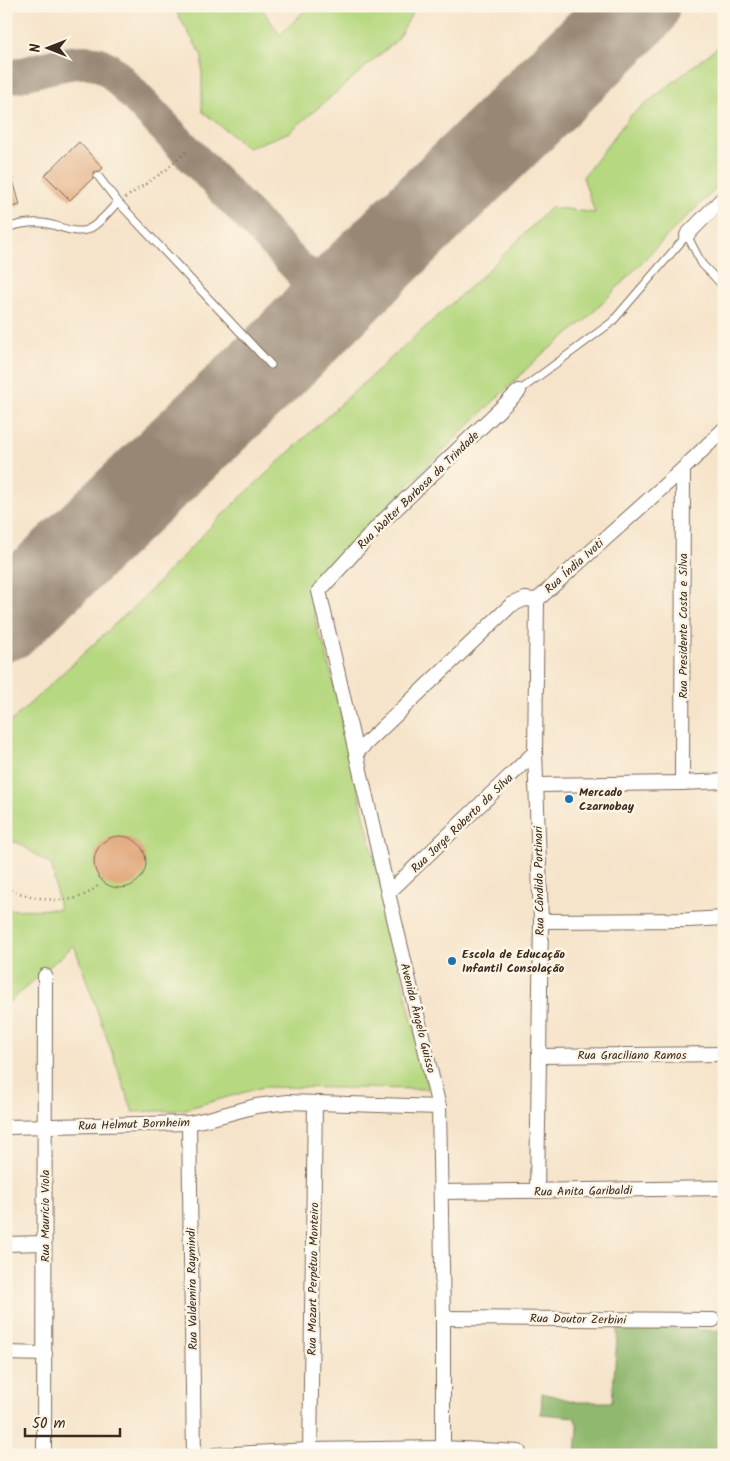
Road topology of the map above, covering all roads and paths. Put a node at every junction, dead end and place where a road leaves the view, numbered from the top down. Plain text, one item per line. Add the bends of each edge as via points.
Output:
1 (188, 150) dead end
2 (98, 176) dead end
3 (118, 202) junction
4 (722, 204) edge
5 (6, 228) edge
6 (687, 235) junction
7 (724, 287) edge
8 (271, 365) dead end
9 (519, 391) joint
10 (724, 429) edge
11 (683, 469) junction
12 (319, 591) joint
13 (537, 600) junction
14 (535, 752) junction
15 (356, 753) junction
16 (724, 781) edge
17 (682, 784) junction
18 (536, 785) junction
19 (99, 885) dead end
20 (6, 889) edge
21 (388, 893) junction
22 (724, 918) edge
23 (541, 921) junction
24 (45, 976) dead end
25 (724, 1054) edge
26 (539, 1056) junction
27 (315, 1104) junction
28 (440, 1107) junction
29 (189, 1123) junction
30 (44, 1126) junction
31 (6, 1127) edge
32 (724, 1188) edge
33 (537, 1191) junction
34 (442, 1192) junction
35 (44, 1243) junction
36 (6, 1244) edge
37 (444, 1318) junction
38 (713, 1320) dead end
39 (6, 1353) edge
40 (45, 1354) junction
41 (443, 1452) edge
42 (519, 1452) dead end
43 (310, 1453) edge
44 (44, 1455) edge
45 (194, 1455) edge
46 (214, 1455) edge

1 - 3 path via 166,170
2 - 3 lane
3 - 5 lane via 97,224 86,230 74,231 46,223
3 - 8 lane
4 - 6 street
6 - 7 lane via 702,264
6 - 9 lane via 612,322
9 - 12 street, Rua Walter Barbosa da Trindade via 381,523
10 - 11 street, Rua Índia Ivoti
11 - 13 street, Rua Índia Ivoti
11 - 17 street, Rua Presidente Costa e Silva
12 - 15 street, Avenida Ângelo Guisso
13 - 14 street, Rua Cândido Portinari
13 - 15 street, Rua Índia Ivoti via 525,599 511,605
14 - 18 street, Rua Cândido Portinari
14 - 21 street, Rua Jorge Roberto da Silva
15 - 21 street, Avenida Ângelo Guisso
16 - 17 street
17 - 18 street
18 - 23 street, Rua Cândido Portinari
19 - 20 path via 85,895 48,900
21 - 28 street, Avenida Ângelo Guisso
22 - 23 street
23 - 26 street, Rua Cândido Portinari
24 - 30 street, Rua Maurício Viola
25 - 26 street, Rua Graciliano Ramos
26 - 33 street, Rua Cândido Portinari
27 - 28 street, Rua Helmut Bornheim
27 - 29 street, Rua Helmut Bornheim via 288,1102 256,1106
27 - 43 street, Rua Mozart Perpétuo Monteiro
28 - 34 street, Avenida Ângelo Guisso
29 - 30 street, Rua Helmut Bornheim
29 - 45 street, Rua Valdemira Raymindi
30 - 31 street, Rua Helmut Bornheim
30 - 35 street, Rua Maurício Viola
32 - 33 street, Rua Anita Garibaldi
33 - 34 street, Rua Anita Garibaldi
34 - 37 street, Avenida Ângelo Guisso
35 - 36 street
35 - 40 street, Rua Maurício Viola
37 - 38 street, Rua Doutor Zerbini
37 - 41 street, Avenida Ângelo Guisso
39 - 40 street
40 - 44 street, Rua Maurício Viola
41 - 42 street
41 - 43 street
43 - 46 street

